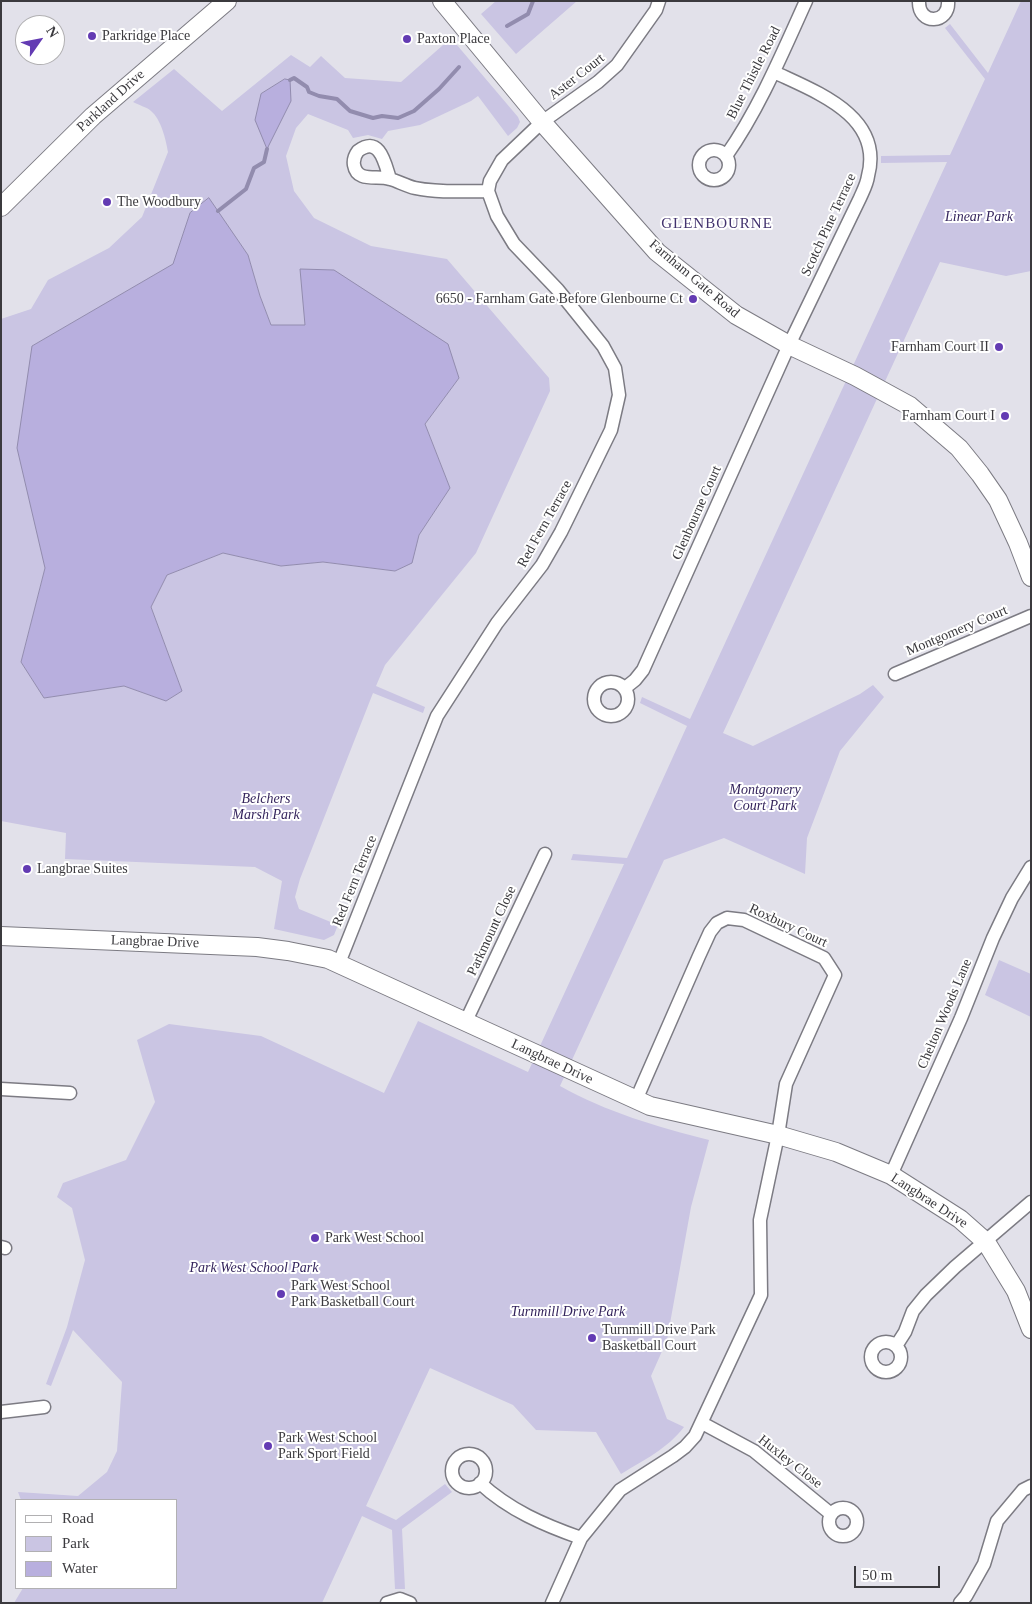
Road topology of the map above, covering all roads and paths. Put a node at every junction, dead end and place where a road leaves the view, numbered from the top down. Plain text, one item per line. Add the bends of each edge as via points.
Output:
1 (227, 1) edge
2 (442, 1) edge
3 (660, 1) edge
4 (806, 1) edge
5 (919, 1) edge
6 (948, 1) edge
7 (774, 72) junction
8 (542, 122) junction
9 (726, 156) dead end
10 (390, 179) dead end
11 (488, 191) junction
12 (1, 208) edge
13 (789, 345) junction
14 (1031, 577) edge
15 (1031, 616) edge
16 (895, 674) dead end
17 (625, 688) dead end
18 (545, 854) dead end
19 (1031, 867) edge
20 (1, 936) edge
21 (339, 963) junction
22 (466, 1022) junction
23 (1, 1089) edge
24 (70, 1093) dead end
25 (636, 1100) junction
26 (778, 1135) junction
27 (891, 1175) junction
28 (1031, 1202) edge
29 (986, 1242) junction
30 (1031, 1329) edge
31 (896, 1346) dead end
32 (44, 1407) dead end
33 (1, 1412) edge
34 (702, 1423) junction
35 (480, 1483) dead end
36 (1031, 1486) edge
37 (831, 1514) dead end
38 (581, 1538) junction
39 (388, 1603) edge
40 (410, 1603) edge
41 (552, 1603) edge
42 (960, 1603) edge

1 - 12 street, Parkland Drive via 92,116
2 - 8 street, Farnham Gate Road
3 - 8 street, Aster Court via 617,65
4 - 7 street, Blue Thistle Road
5 - 6 street via 920,11 931,19 946,14
7 - 9 street, Blue Thistle Road
7 - 13 street, Scotch Pine Terrace via 826,97 850,115 868,143 870,159 869,176 860,198
8 - 11 street via 502,160
8 - 13 street, Farnham Gate Road via 657,252 736,315
10 - 11 street via 414,188 440,192
11 - 21 street, Red Fern Terrace via 497,216 514,244 558,290 603,346 615,368 619,394 611,430 561,532 437,716
13 - 14 street, Farnham Gate Road via 910,406 959,448 998,500
13 - 17 street, Glenbourne Court via 643,670
15 - 16 street, Montgomery Court
18 - 22 street, Parkmount Close
19 - 27 street, Chelton Woods Lane via 993,938
20 - 21 street, Langbrae Drive via 258,947
21 - 22 street, Langbrae Drive
22 - 25 street, Langbrae Drive
23 - 24 street
25 - 26 street, Langbrae Drive
25 - 26 street, Roxbury Court via 710,932 727,918 744,920 824,958 835,975 786,1084
26 - 27 street, Langbrae Drive via 836,1152
26 - 34 street via 760,1220 761,1295
27 - 29 street, Langbrae Drive via 960,1219
28 - 29 street
29 - 30 street, Langbrae Drive via 1016,1291
29 - 31 street via 926,1295 913,1311
32 - 33 street
34 - 37 street, Huxley Close via 754,1451
34 - 38 street via 685,1447 620,1490
35 - 38 street via 515,1509 549,1527
36 - 42 street via 1023,1490 997,1521 984,1564
38 - 41 street
39 - 40 street via 400,1599

